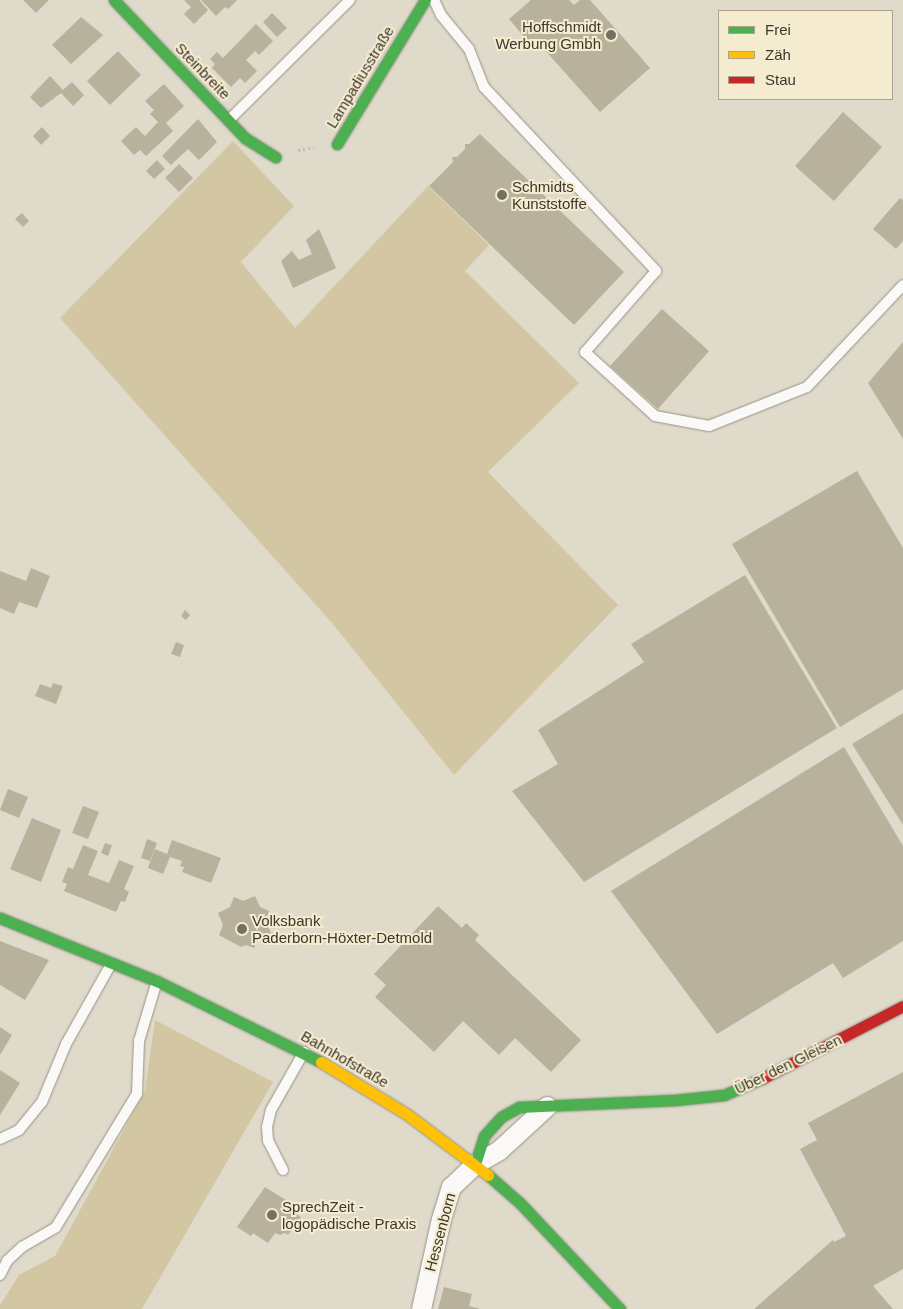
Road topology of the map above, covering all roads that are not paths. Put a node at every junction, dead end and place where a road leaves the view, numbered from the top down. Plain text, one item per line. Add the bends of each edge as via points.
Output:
1 (114, 0) edge
2 (350, 0) edge
3 (425, 0) edge
4 (434, 0) edge
5 (229, 120) junction
6 (337, 144) road end
7 (276, 157) road end
8 (903, 285) edge
9 (0, 918) edge
10 (112, 962) junction
11 (157, 981) junction
12 (903, 1006) edge
13 (304, 1052) junction
14 (547, 1106) joint
15 (0, 1139) edge
16 (475, 1164) junction
17 (283, 1170) dead end
18 (0, 1275) edge
19 (421, 1309) edge
20 (620, 1309) edge

1 - 5 street, Steinbreite
2 - 5 lane
3 - 6 street, Lampadiusstraße
4 - 8 lane via 441,14 469,48 484,87 656,271 584,352 655,416 709,426 807,388
5 - 7 street, Steinbreite via 245,138
9 - 10 street, Bahnhofstraße
10 - 11 street, Bahnhofstraße
10 - 15 lane via 66,1044 42,1102 19,1130
11 - 13 street, Bahnhofstraße
11 - 18 lane via 139,1041 137,1094 56,1227 22,1247 7,1261
12 - 14 street, Über den Gleisen via 779,1071 724,1095
13 - 16 street, Bahnhofstraße via 408,1115
13 - 17 lane via 271,1110 267,1127 268,1141
14 - 16 street, Über den Gleisen via 499,1150
16 - 19 street, Hessenborn via 451,1187
16 - 20 street, Bahnhofstraße via 520,1203

